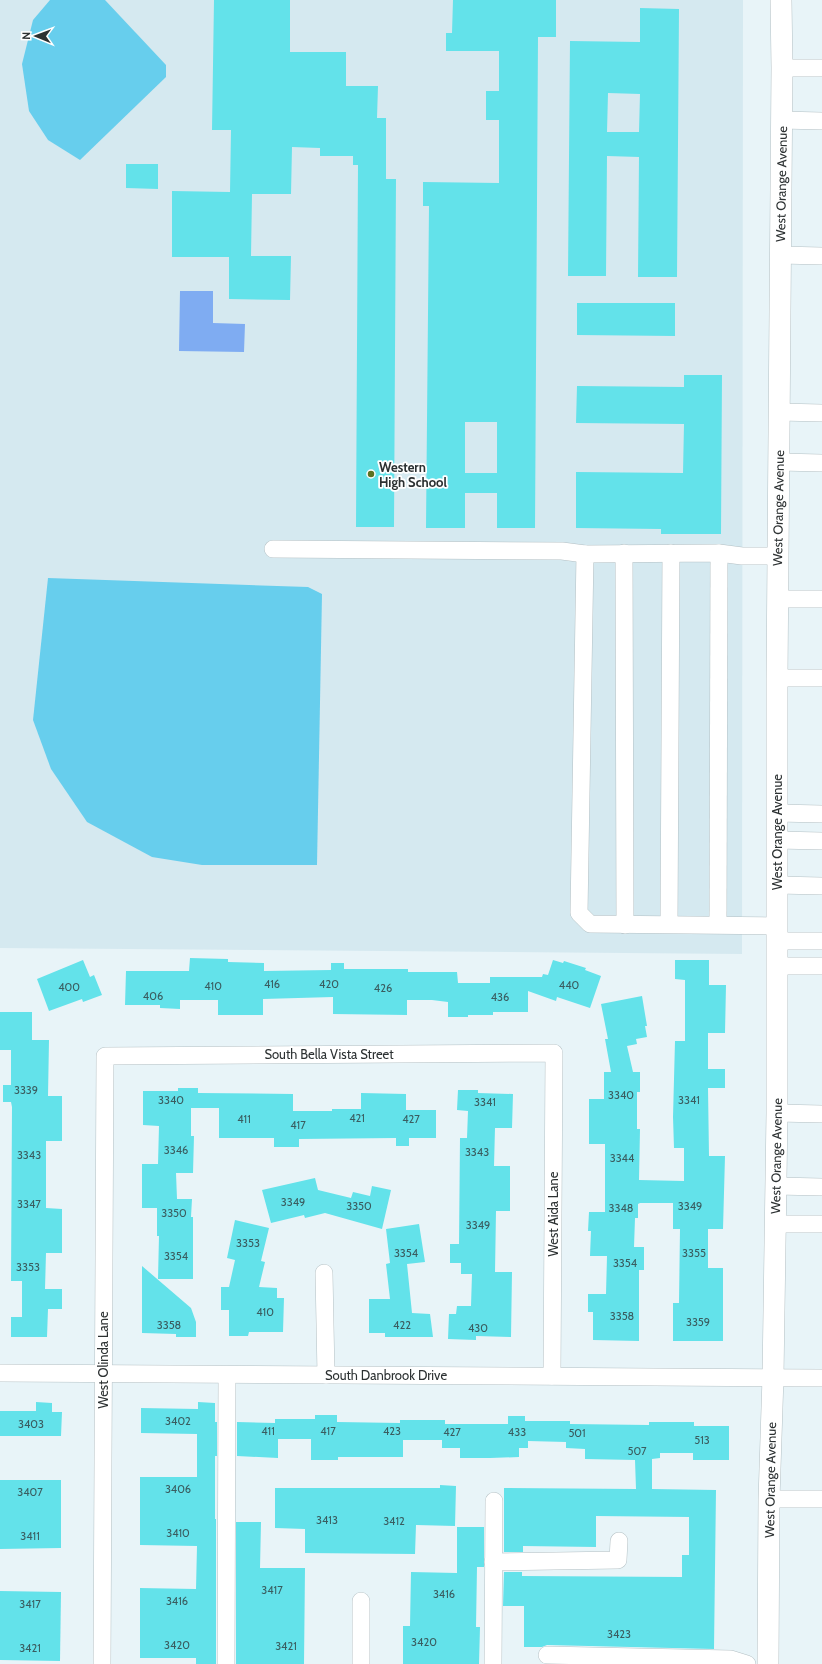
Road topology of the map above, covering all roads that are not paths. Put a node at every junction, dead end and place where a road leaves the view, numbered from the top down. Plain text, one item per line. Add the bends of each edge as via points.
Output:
1 (781, 0) edge
2 (782, 68) junction
3 (822, 68) edge
4 (781, 120) junction
5 (822, 121) edge
6 (780, 255) junction
7 (822, 256) edge
8 (779, 412) junction
9 (822, 413) edge
10 (779, 462) junction
11 (822, 463) edge
12 (273, 549) dead end
13 (624, 553) junction
14 (671, 553) junction
15 (719, 553) junction
16 (585, 554) junction
17 (778, 556) junction
18 (778, 599) junction
19 (822, 599) edge
20 (777, 678) junction
21 (822, 678) edge
22 (777, 813) junction
23 (822, 814) edge
24 (777, 840) junction
25 (822, 841) edge
26 (777, 885) junction
27 (822, 886) edge
28 (669, 924) junction
29 (718, 924) junction
30 (625, 925) junction
31 (777, 933) junction
32 (822, 941) edge
33 (778, 966) junction
34 (822, 966) edge
35 (554, 1053) joint
36 (105, 1056) joint
37 (777, 1113) junction
38 (822, 1114) edge
39 (776, 1186) junction
40 (822, 1187) edge
41 (775, 1224) junction
42 (822, 1224) edge
43 (324, 1273) dead end
44 (0, 1373) edge
45 (103, 1374) junction
46 (227, 1375) junction
47 (326, 1375) junction
48 (552, 1376) junction
49 (773, 1377) junction
50 (822, 1378) edge
51 (769, 1499) junction
52 (822, 1499) edge
53 (494, 1501) dead end
54 (619, 1541) dead end
55 (493, 1562) junction
56 (361, 1601) dead end
57 (547, 1655) dead end
58 (102, 1664) edge
59 (226, 1664) edge
60 (361, 1664) edge
61 (493, 1664) edge
62 (747, 1664) edge
63 (768, 1664) edge

1 - 2 main road, West Orange Avenue
2 - 3 street
2 - 4 main road, West Orange Avenue
4 - 5 street
4 - 6 main road, West Orange Avenue
6 - 7 street
6 - 8 main road, West Orange Avenue
8 - 9 street
8 - 10 main road, West Orange Avenue
10 - 11 street
10 - 17 main road, West Orange Avenue
12 - 16 street
13 - 14 street
13 - 16 street
13 - 30 street
14 - 15 street
14 - 28 street
15 - 17 street
15 - 29 street
16 - 30 street via 579,913 590,924
17 - 18 main road, West Orange Avenue
18 - 19 street
18 - 20 main road, West Orange Avenue
20 - 21 street
20 - 22 main road, West Orange Avenue
22 - 23 street
22 - 24 main road, West Orange Avenue
24 - 25 street
24 - 26 main road, West Orange Avenue
26 - 27 street
26 - 31 main road, West Orange Avenue
28 - 29 street
28 - 30 street
29 - 31 street
31 - 32 street
31 - 33 main road, West Orange Avenue
33 - 34 street
33 - 37 main road, West Orange Avenue
35 - 36 street, South Bella Vista Street
35 - 48 street, West Aida Lane
36 - 45 street, West Olinda Lane
37 - 38 street
37 - 39 main road, West Orange Avenue
39 - 40 street
39 - 41 main road, West Orange Avenue
41 - 42 street
41 - 49 main road, West Orange Avenue
43 - 47 street
44 - 45 street, South Danbrook Drive
45 - 46 street, South Danbrook Drive
45 - 58 street, West Olinda Lane
46 - 47 street, South Danbrook Drive
46 - 59 street
47 - 48 street, South Danbrook Drive
48 - 49 street, South Danbrook Drive
49 - 50 street, South Danbrook Drive
49 - 51 main road, West Orange Avenue
51 - 52 street
51 - 63 main road, West Orange Avenue
53 - 55 street
54 - 55 street via 618,1560
55 - 61 street
56 - 60 street
57 - 62 street via 731,1659

